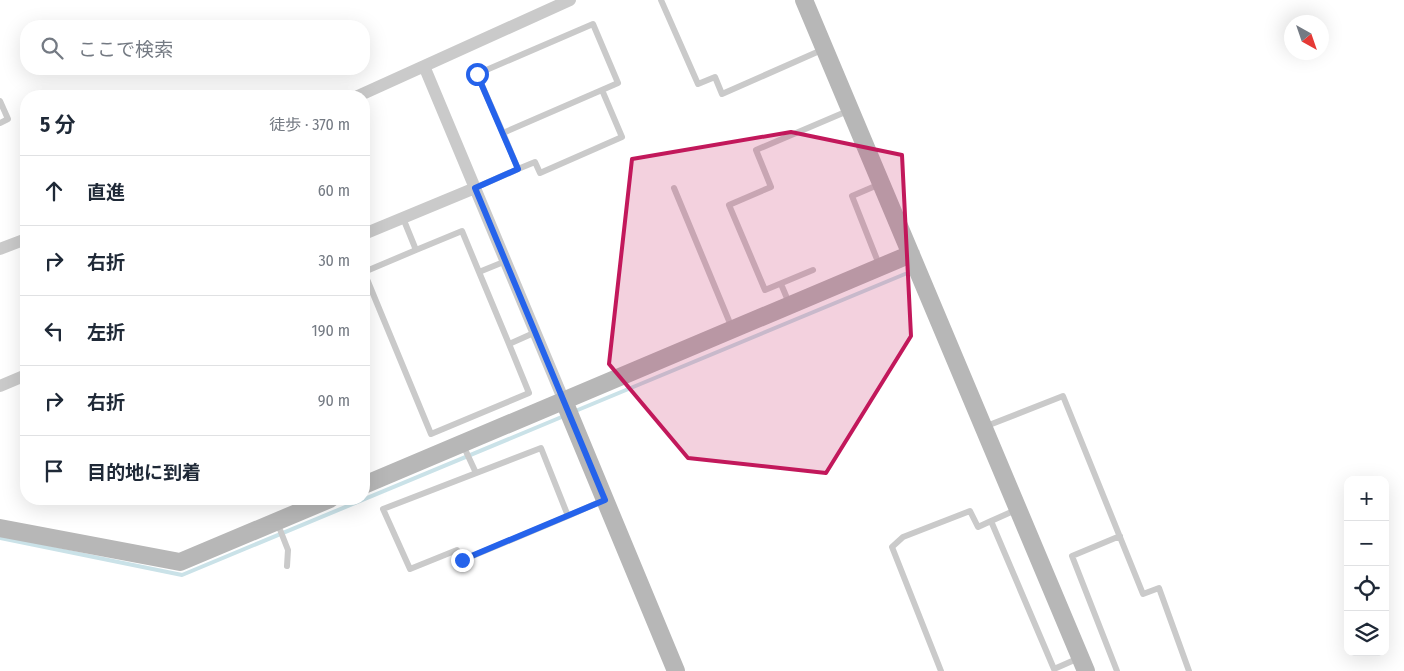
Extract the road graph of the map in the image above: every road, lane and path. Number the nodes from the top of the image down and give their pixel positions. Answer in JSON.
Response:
{"nodes":[{"id":1,"x":570,"y":0,"type":"edge"},
{"id":2,"x":661,"y":0,"type":"edge"},
{"id":3,"x":804,"y":0,"type":"edge"},
{"id":4,"x":825,"y":49,"type":"junction"},
{"id":5,"x":424,"y":66,"type":"junction"},
{"id":6,"x":602,"y":90,"type":"junction"},
{"id":7,"x":370,"y":91,"type":"edge"},
{"id":8,"x":0,"y":101,"type":"edge"},
{"id":9,"x":851,"y":110,"type":"junction"},
{"id":10,"x":0,"y":123,"type":"edge"},
{"id":11,"x":502,"y":133,"type":"junction"},
{"id":12,"x":518,"y":169,"type":"junction"},
{"id":13,"x":882,"y":184,"type":"junction"},
{"id":14,"x":475,"y":188,"type":"junction"},
{"id":15,"x":674,"y":188,"type":"dead end"},
{"id":16,"x":403,"y":218,"type":"junction"},
{"id":17,"x":370,"y":232,"type":"edge"},
{"id":18,"x":20,"y":241,"type":"edge"},
{"id":19,"x":0,"y":249,"type":"edge"},
{"id":20,"x":416,"y":250,"type":"junction"},
{"id":21,"x":910,"y":254,"type":"junction"},
{"id":22,"x":507,"y":260,"type":"junction"},
{"id":23,"x":880,"y":267,"type":"junction"},
{"id":24,"x":370,"y":269,"type":"edge"},
{"id":25,"x":813,"y":270,"type":"dead end"},
{"id":26,"x":479,"y":272,"type":"junction"},
{"id":27,"x":781,"y":284,"type":"junction"},
{"id":28,"x":370,"y":287,"type":"edge"},
{"id":29,"x":790,"y":305,"type":"junction"},
{"id":30,"x":733,"y":330,"type":"junction"},
{"id":31,"x":536,"y":332,"type":"junction"},
{"id":32,"x":509,"y":344,"type":"junction"},
{"id":33,"x":20,"y":378,"type":"edge"},
{"id":34,"x":0,"y":386,"type":"edge"},
{"id":35,"x":568,"y":409,"type":"junction"},
{"id":36,"x":984,"y":427,"type":"junction"},
{"id":37,"x":464,"y":447,"type":"junction"},
{"id":38,"x":476,"y":473,"type":"junction"},
{"id":39,"x":370,"y":483,"type":"edge"},
{"id":40,"x":605,"y":500,"type":"junction"},
{"id":41,"x":318,"y":505,"type":"edge"},
{"id":42,"x":1018,"y":510,"type":"junction"},
{"id":43,"x":568,"y":516,"type":"junction"},
{"id":44,"x":991,"y":521,"type":"junction"},
{"id":45,"x":278,"y":525,"type":"junction"},
{"id":46,"x":0,"y":528,"type":"edge"},
{"id":47,"x":1120,"y":536,"type":"junction"},
{"id":48,"x":287,"y":566,"type":"dead end"},
{"id":49,"x":1083,"y":664,"type":"edge"},
{"id":50,"x":1051,"y":670,"type":"edge"},
{"id":51,"x":676,"y":671,"type":"edge"},
{"id":52,"x":941,"y":671,"type":"edge"},
{"id":53,"x":1117,"y":671,"type":"edge"},
{"id":54,"x":1189,"y":671,"type":"edge"}],
"edges":[{"from":1,"to":5,"type":"street"},
{"from":2,"to":4,"type":"lane"},
{"from":3,"to":4,"type":"street"},
{"from":4,"to":9,"type":"street"},
{"from":5,"to":7,"type":"street"},
{"from":5,"to":14,"type":"street"},
{"from":6,"to":11,"type":"lane"},
{"from":6,"to":11,"type":"lane"},
{"from":6,"to":12,"type":"lane"},
{"from":8,"to":10,"type":"lane"},
{"from":9,"to":13,"type":"street"},
{"from":9,"to":27,"type":"lane"},
{"from":11,"to":12,"type":"lane"},
{"from":12,"to":14,"type":"lane"},
{"from":13,"to":21,"type":"street"},
{"from":13,"to":23,"type":"lane"},
{"from":14,"to":16,"type":"street"},
{"from":14,"to":22,"type":"street"},
{"from":15,"to":30,"type":"lane"},
{"from":16,"to":17,"type":"street"},
{"from":16,"to":20,"type":"lane"},
{"from":18,"to":19,"type":"street"},
{"from":20,"to":24,"type":"lane"},
{"from":20,"to":26,"type":"lane"},
{"from":21,"to":23,"type":"street"},
{"from":21,"to":36,"type":"street"},
{"from":22,"to":26,"type":"lane"},
{"from":22,"to":31,"type":"street"},
{"from":23,"to":29,"type":"street"},
{"from":25,"to":27,"type":"lane"},
{"from":26,"to":32,"type":"lane"},
{"from":27,"to":29,"type":"lane"},
{"from":28,"to":32,"type":"lane"},
{"from":29,"to":30,"type":"street"},
{"from":30,"to":35,"type":"street"},
{"from":31,"to":32,"type":"lane"},
{"from":31,"to":35,"type":"street"},
{"from":33,"to":34,"type":"street"},
{"from":35,"to":37,"type":"street"},
{"from":35,"to":40,"type":"street"},
{"from":36,"to":42,"type":"street"},
{"from":36,"to":47,"type":"lane"},
{"from":37,"to":38,"type":"lane"},
{"from":37,"to":39,"type":"street"},
{"from":38,"to":43,"type":"lane"},
{"from":38,"to":43,"type":"lane"},
{"from":40,"to":43,"type":"lane"},
{"from":40,"to":51,"type":"street"},
{"from":41,"to":45,"type":"street"},
{"from":42,"to":44,"type":"lane"},
{"from":42,"to":49,"type":"street"},
{"from":44,"to":50,"type":"lane"},
{"from":44,"to":52,"type":"lane"},
{"from":45,"to":46,"type":"street"},
{"from":45,"to":48,"type":"lane"},
{"from":47,"to":53,"type":"lane"},
{"from":47,"to":54,"type":"lane"},
{"from":49,"to":50,"type":"lane"}]}
